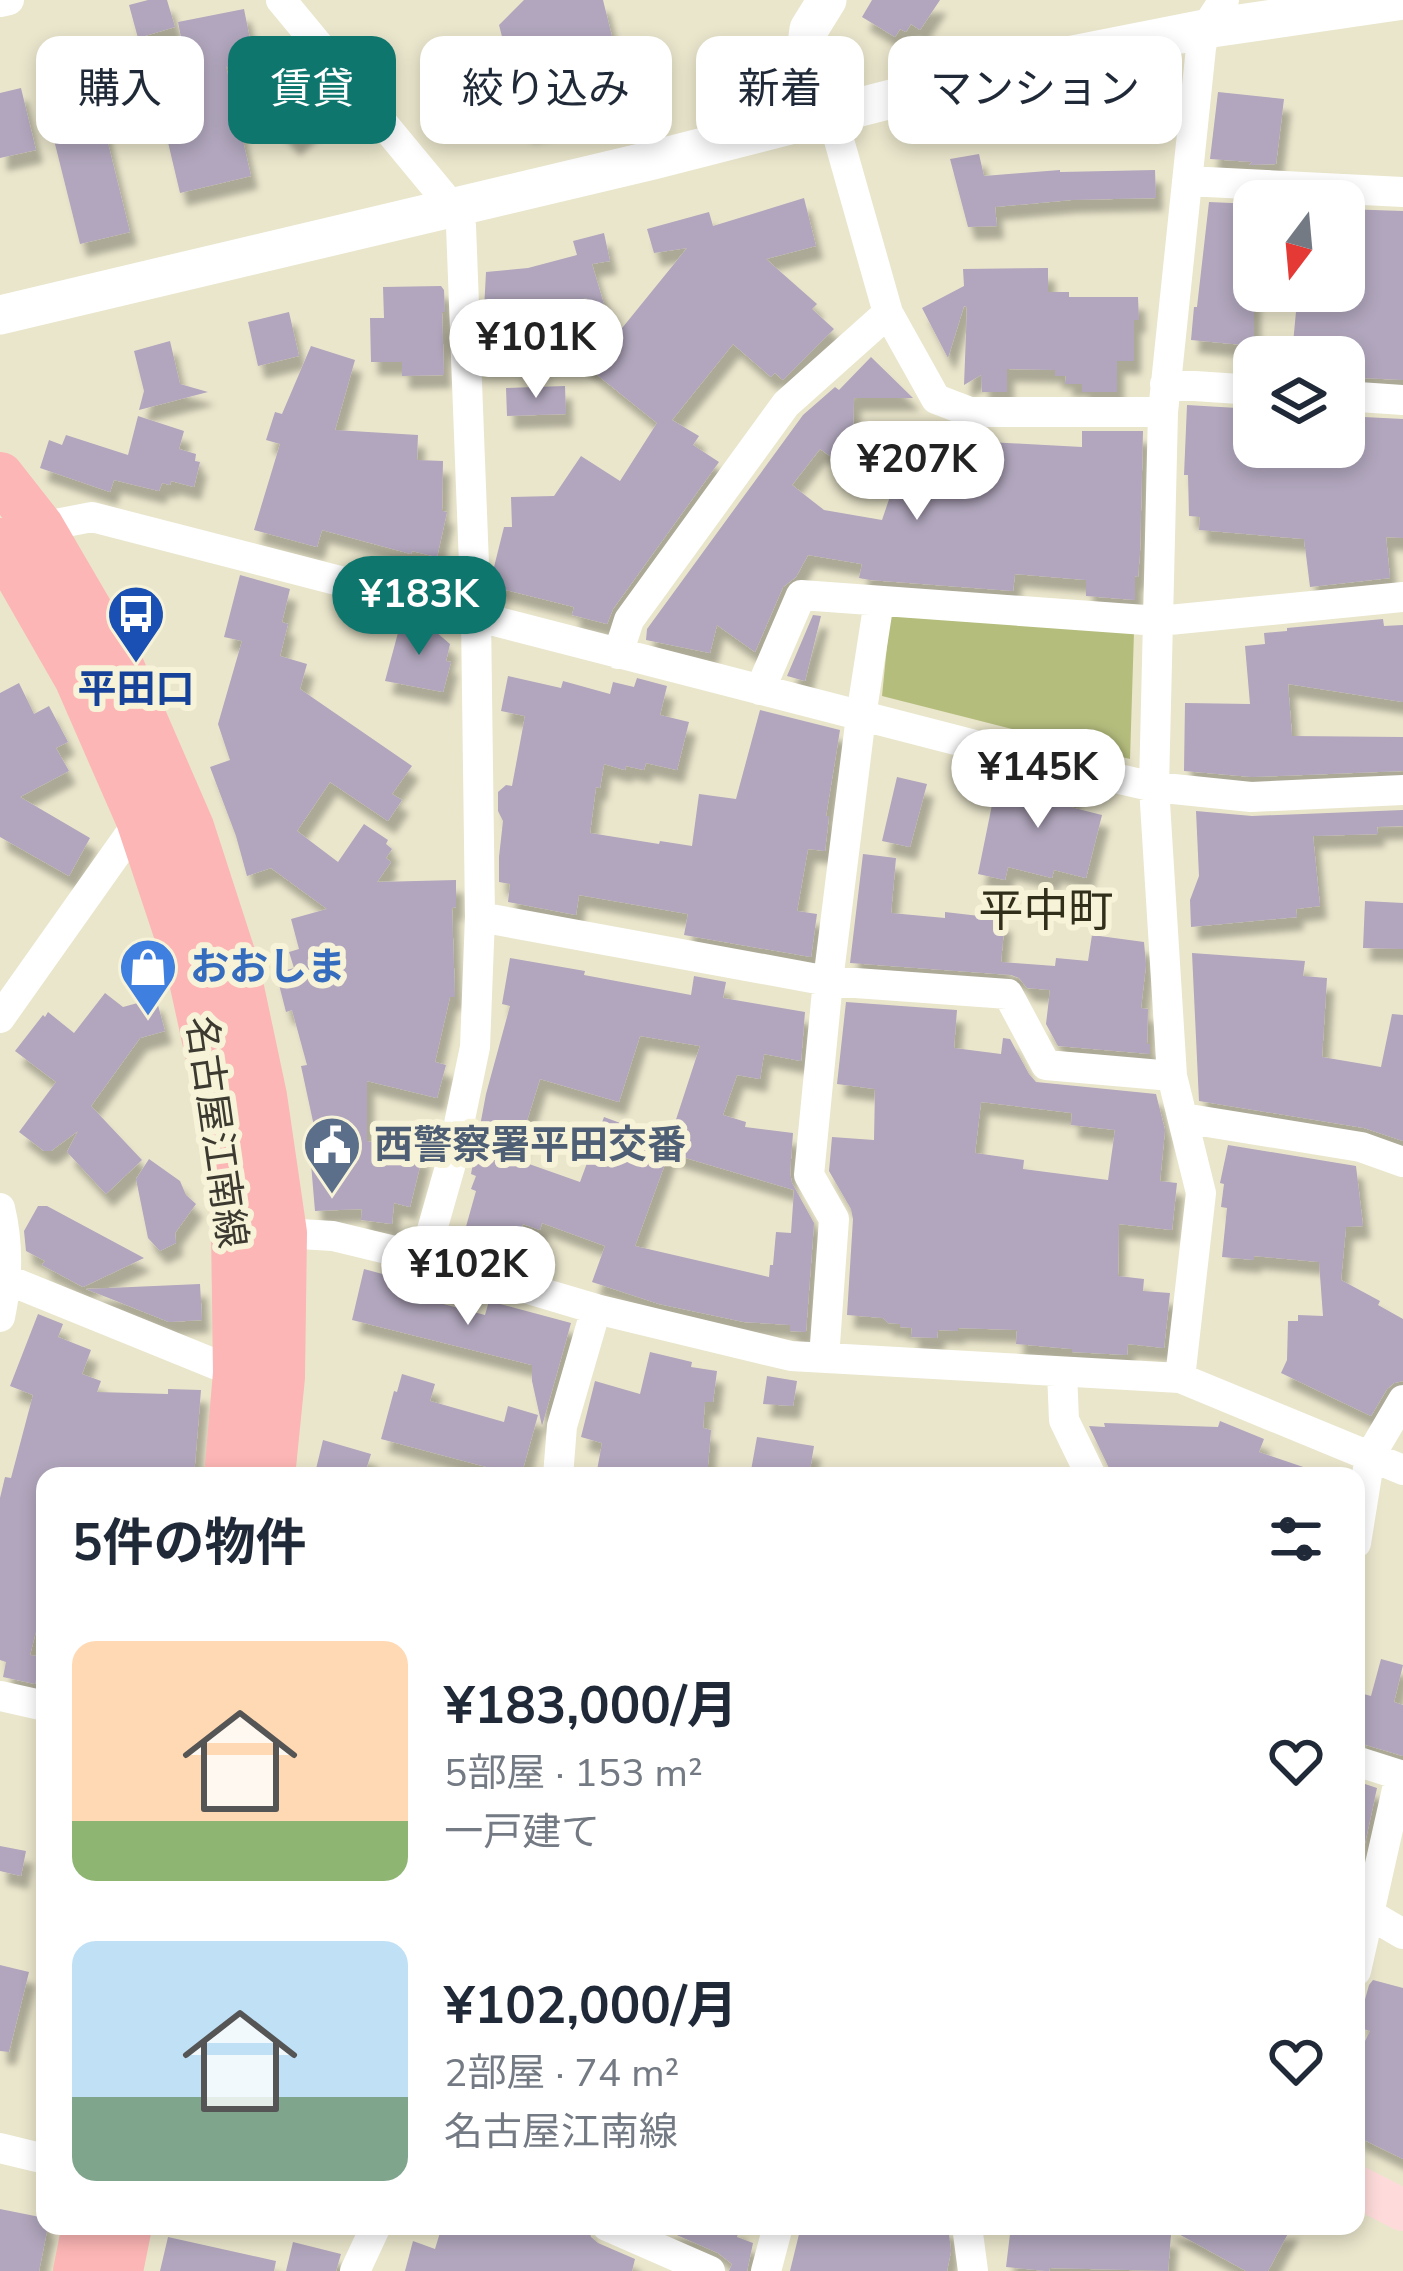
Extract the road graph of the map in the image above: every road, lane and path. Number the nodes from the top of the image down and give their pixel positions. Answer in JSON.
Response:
{"nodes":[{"id":1,"x":9,"y":0,"type":"edge"},
{"id":2,"x":281,"y":0,"type":"edge"},
{"id":3,"x":826,"y":0,"type":"edge"},
{"id":4,"x":1403,"y":0,"type":"edge"},
{"id":5,"x":0,"y":2,"type":"edge"},
{"id":6,"x":1215,"y":15,"type":"edge"},
{"id":7,"x":809,"y":36,"type":"edge"},
{"id":8,"x":864,"y":105,"type":"edge"},
{"id":9,"x":713,"y":144,"type":"edge"},
{"id":10,"x":824,"y":144,"type":"edge"},
{"id":11,"x":1187,"y":181,"type":"junction"},
{"id":12,"x":1403,"y":192,"type":"edge"},
{"id":13,"x":453,"y":208,"type":"junction"},
{"id":14,"x":888,"y":313,"type":"junction"},
{"id":15,"x":0,"y":316,"type":"edge"},
{"id":16,"x":1233,"y":392,"type":"edge"},
{"id":17,"x":1365,"y":397,"type":"edge"},
{"id":18,"x":1164,"y":398,"type":"junction"},
{"id":19,"x":1403,"y":400,"type":"edge"},
{"id":20,"x":0,"y":476,"type":"edge"},
{"id":21,"x":20,"y":534,"type":"edge"},
{"id":22,"x":1403,"y":597,"type":"edge"},
{"id":23,"x":879,"y":601,"type":"junction"},
{"id":24,"x":476,"y":617,"type":"junction"},
{"id":25,"x":1159,"y":621,"type":"junction"},
{"id":26,"x":618,"y":654,"type":"junction"},
{"id":27,"x":760,"y":690,"type":"junction"},
{"id":28,"x":861,"y":716,"type":"junction"},
{"id":29,"x":1154,"y":787,"type":"junction"},
{"id":30,"x":1403,"y":790,"type":"edge"},
{"id":31,"x":140,"y":820,"type":"junction"},
{"id":32,"x":480,"y":917,"type":"junction"},
{"id":33,"x":828,"y":981,"type":"junction"},
{"id":34,"x":0,"y":1018,"type":"edge"},
{"id":35,"x":1172,"y":1076,"type":"junction"},
{"id":36,"x":1183,"y":1118,"type":"junction"},
{"id":37,"x":1403,"y":1162,"type":"edge"},
{"id":38,"x":0,"y":1208,"type":"edge"},
{"id":39,"x":283,"y":1232,"type":"junction"},
{"id":40,"x":424,"y":1258,"type":"junction"},
{"id":41,"x":8,"y":1280,"type":"junction"},
{"id":42,"x":596,"y":1309,"type":"junction"},
{"id":43,"x":0,"y":1317,"type":"edge"},
{"id":44,"x":824,"y":1358,"type":"junction"},
{"id":45,"x":1063,"y":1372,"type":"junction"},
{"id":46,"x":237,"y":1373,"type":"junction"},
{"id":47,"x":1180,"y":1378,"type":"junction"},
{"id":48,"x":1403,"y":1400,"type":"edge"},
{"id":49,"x":1370,"y":1456,"type":"junction"},
{"id":50,"x":229,"y":1467,"type":"edge"},
{"id":51,"x":272,"y":1467,"type":"edge"},
{"id":52,"x":559,"y":1467,"type":"edge"},
{"id":53,"x":1086,"y":1467,"type":"edge"},
{"id":54,"x":1403,"y":1470,"type":"edge"},
{"id":55,"x":1365,"y":1487,"type":"edge"},
{"id":56,"x":0,"y":1696,"type":"edge"},
{"id":57,"x":36,"y":1704,"type":"edge"},
{"id":58,"x":1365,"y":1764,"type":"edge"},
{"id":59,"x":1402,"y":1776,"type":"edge"},
{"id":60,"x":1369,"y":1914,"type":"junction"},
{"id":61,"x":1365,"y":1932,"type":"edge"},
{"id":62,"x":1403,"y":1934,"type":"edge"},
{"id":63,"x":0,"y":2148,"type":"edge"},
{"id":64,"x":36,"y":2156,"type":"edge"},
{"id":65,"x":1365,"y":2191,"type":"edge"},
{"id":66,"x":1403,"y":2210,"type":"edge"},
{"id":67,"x":84,"y":2235,"type":"edge"},
{"id":68,"x":126,"y":2235,"type":"edge"},
{"id":69,"x":372,"y":2235,"type":"edge"},
{"id":70,"x":628,"y":2235,"type":"edge"},
{"id":71,"x":776,"y":2235,"type":"edge"},
{"id":72,"x":968,"y":2235,"type":"edge"},
{"id":73,"x":76,"y":2271,"type":"edge"},
{"id":74,"x":119,"y":2271,"type":"edge"},
{"id":75,"x":355,"y":2271,"type":"edge"},
{"id":76,"x":710,"y":2271,"type":"edge"},
{"id":77,"x":766,"y":2271,"type":"edge"},
{"id":78,"x":973,"y":2271,"type":"edge"}],
"edges":[{"from":1,"to":5,"type":"street"},
{"from":2,"to":13,"type":"street"},
{"from":3,"to":7,"type":"street"},
{"from":4,"to":6,"type":"street"},
{"from":6,"to":8,"type":"street"},
{"from":6,"to":11,"type":"street"},
{"from":9,"to":13,"type":"street"},
{"from":10,"to":14,"type":"street"},
{"from":11,"to":12,"type":"street"},
{"from":11,"to":18,"type":"street"},
{"from":13,"to":15,"type":"street"},
{"from":13,"to":24,"type":"street"},
{"from":14,"to":18,"type":"street"},
{"from":14,"to":26,"type":"street"},
{"from":16,"to":18,"type":"street"},
{"from":17,"to":19,"type":"street"},
{"from":18,"to":25,"type":"street"},
{"from":20,"to":21,"type":"main road","name":"名古屋江南線"},
{"from":21,"to":24,"type":"street"},
{"from":21,"to":31,"type":"main road","name":"名古屋江南線"},
{"from":21,"to":39,"type":"main road","name":"名古屋江南線"},
{"from":22,"to":25,"type":"street"},
{"from":23,"to":25,"type":"street"},
{"from":23,"to":27,"type":"street"},
{"from":23,"to":28,"type":"street"},
{"from":24,"to":26,"type":"street"},
{"from":24,"to":32,"type":"street"},
{"from":25,"to":29,"type":"street"},
{"from":26,"to":27,"type":"street"},
{"from":27,"to":28,"type":"street"},
{"from":28,"to":29,"type":"street"},
{"from":28,"to":33,"type":"street"},
{"from":29,"to":30,"type":"street"},
{"from":29,"to":35,"type":"street"},
{"from":31,"to":34,"type":"street"},
{"from":31,"to":46,"type":"main road","name":"名古屋江南線"},
{"from":32,"to":33,"type":"street"},
{"from":32,"to":40,"type":"street"},
{"from":33,"to":35,"type":"street"},
{"from":33,"to":44,"type":"street"},
{"from":35,"to":36,"type":"street"},
{"from":36,"to":37,"type":"street"},
{"from":36,"to":47,"type":"street"},
{"from":38,"to":41,"type":"street"},
{"from":39,"to":40,"type":"street"},
{"from":39,"to":51,"type":"main road","name":"名古屋江南線"},
{"from":40,"to":42,"type":"street"},
{"from":41,"to":43,"type":"street"},
{"from":41,"to":46,"type":"street"},
{"from":42,"to":44,"type":"street"},
{"from":42,"to":52,"type":"street"},
{"from":44,"to":45,"type":"street"},
{"from":45,"to":47,"type":"street"},
{"from":45,"to":53,"type":"street"},
{"from":46,"to":50,"type":"main road","name":"名古屋江南線"},
{"from":47,"to":49,"type":"street"},
{"from":48,"to":49,"type":"street"},
{"from":49,"to":54,"type":"street"},
{"from":49,"to":55,"type":"street"},
{"from":56,"to":57,"type":"street"},
{"from":58,"to":59,"type":"street"},
{"from":59,"to":60,"type":"street"},
{"from":60,"to":61,"type":"street"},
{"from":60,"to":62,"type":"street"},
{"from":63,"to":64,"type":"street"},
{"from":65,"to":66,"type":"main road"},
{"from":67,"to":73,"type":"main road"},
{"from":68,"to":74,"type":"main road"},
{"from":69,"to":75,"type":"street"},
{"from":70,"to":76,"type":"street"},
{"from":71,"to":77,"type":"street"},
{"from":72,"to":78,"type":"street"}]}
